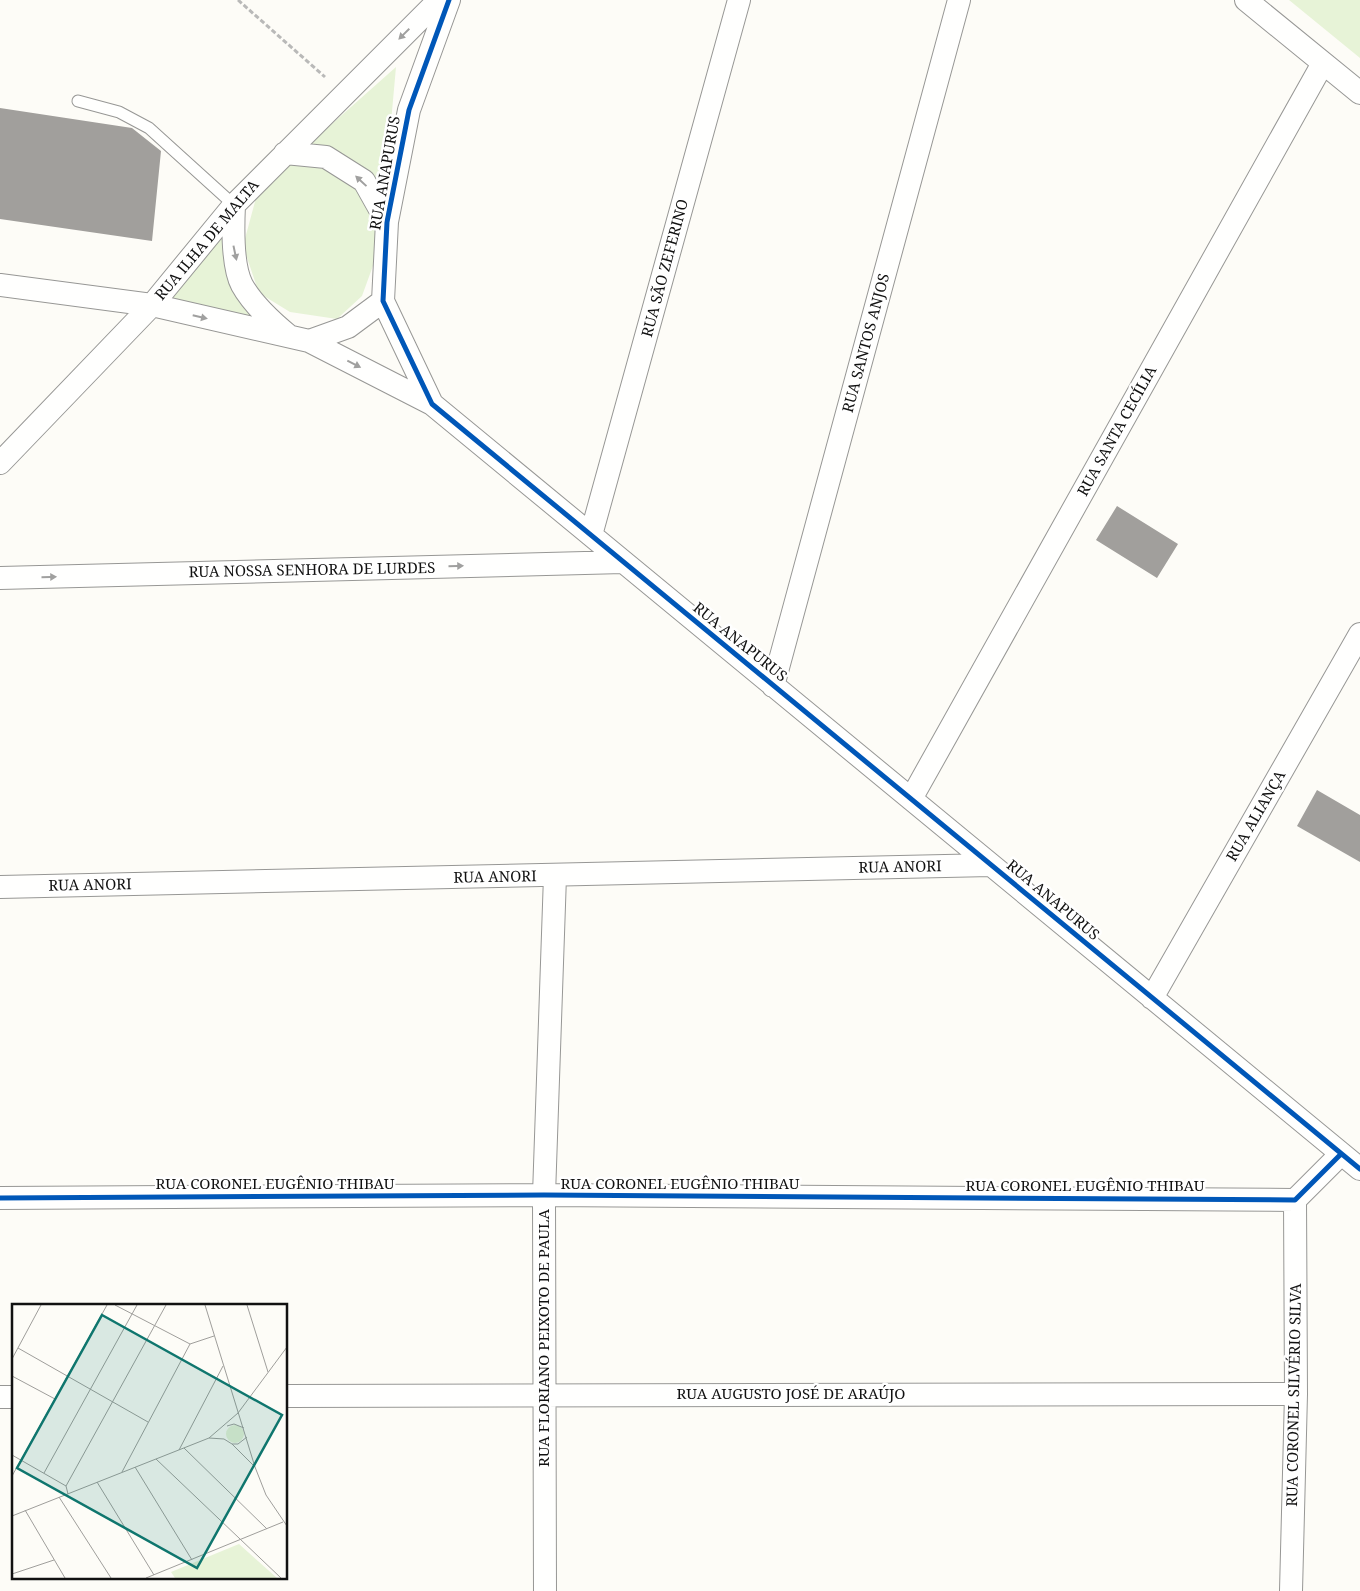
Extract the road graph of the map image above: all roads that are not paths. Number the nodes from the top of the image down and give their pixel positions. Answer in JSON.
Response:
{"nodes":[{"id":1,"x":439,"y":0,"type":"edge"},
{"id":2,"x":449,"y":0,"type":"edge"},
{"id":3,"x":739,"y":0,"type":"edge"},
{"id":4,"x":959,"y":0,"type":"edge"},
{"id":5,"x":1246,"y":0,"type":"edge"},
{"id":6,"x":1323,"y":63,"type":"junction"},
{"id":7,"x":1360,"y":93,"type":"edge"},
{"id":8,"x":78,"y":101,"type":"dead end"},
{"id":9,"x":285,"y":153,"type":"junction"},
{"id":10,"x":234,"y":204,"type":"junction"},
{"id":11,"x":387,"y":222,"type":"junction"},
{"id":12,"x":0,"y":284,"type":"edge"},
{"id":13,"x":383,"y":301,"type":"junction"},
{"id":14,"x":152,"y":306,"type":"junction"},
{"id":15,"x":300,"y":340,"type":"junction"},
{"id":16,"x":432,"y":404,"type":"junction"},
{"id":17,"x":0,"y":463,"type":"edge"},
{"id":18,"x":591,"y":535,"type":"junction"},
{"id":19,"x":623,"y":562,"type":"junction"},
{"id":20,"x":0,"y":578,"type":"edge"},
{"id":21,"x":1360,"y":634,"type":"edge"},
{"id":22,"x":773,"y":686,"type":"junction"},
{"id":23,"x":911,"y":799,"type":"junction"},
{"id":24,"x":990,"y":865,"type":"junction"},
{"id":25,"x":555,"y":876,"type":"junction"},
{"id":26,"x":0,"y":887,"type":"edge"},
{"id":27,"x":1152,"y":998,"type":"junction"},
{"id":28,"x":1341,"y":1154,"type":"junction"},
{"id":29,"x":1360,"y":1169,"type":"edge"},
{"id":30,"x":544,"y":1195,"type":"junction"},
{"id":31,"x":0,"y":1198,"type":"edge"},
{"id":32,"x":1295,"y":1200,"type":"junction"},
{"id":33,"x":544,"y":1394,"type":"junction"},
{"id":34,"x":1296,"y":1394,"type":"junction"},
{"id":35,"x":288,"y":1396,"type":"edge"},
{"id":36,"x":545,"y":1591,"type":"edge"},
{"id":37,"x":1291,"y":1591,"type":"edge"}],
"edges":[{"from":1,"to":9,"type":"street","name":"RUA ILHA DE MALTA","one_way":true},
{"from":2,"to":11,"type":"street","name":"RUA ANAPURUS"},
{"from":3,"to":18,"type":"street","name":"RUA SÃO ZEFERINO"},
{"from":4,"to":22,"type":"street","name":"RUA SANTOS ANJOS"},
{"from":5,"to":6,"type":"street"},
{"from":6,"to":7,"type":"street"},
{"from":6,"to":23,"type":"street","name":"RUA SANTA CECÍLIA"},
{"from":8,"to":10,"type":"lane"},
{"from":9,"to":10,"type":"street","name":"RUA ILHA DE MALTA"},
{"from":11,"to":9,"type":"street","one_way":true},
{"from":10,"to":14,"type":"street","name":"RUA ILHA DE MALTA"},
{"from":10,"to":15,"type":"street","one_way":true},
{"from":11,"to":13,"type":"street","name":"RUA ANAPURUS"},
{"from":12,"to":14,"type":"street"},
{"from":13,"to":15,"type":"street"},
{"from":13,"to":16,"type":"street","name":"RUA ANAPURUS"},
{"from":14,"to":15,"type":"street","one_way":true},
{"from":14,"to":17,"type":"street","name":"RUA ILHA DE MALTA"},
{"from":15,"to":16,"type":"street","one_way":true},
{"from":16,"to":18,"type":"street","name":"RUA ANAPURUS"},
{"from":18,"to":19,"type":"street","name":"RUA ANAPURUS"},
{"from":20,"to":19,"type":"street","name":"RUA NOSSA SENHORA DE LURDES","one_way":true},
{"from":19,"to":22,"type":"street","name":"RUA ANAPURUS"},
{"from":21,"to":27,"type":"street","name":"RUA ALIANÇA"},
{"from":22,"to":23,"type":"street","name":"RUA ANAPURUS"},
{"from":23,"to":24,"type":"street","name":"RUA ANAPURUS"},
{"from":24,"to":25,"type":"street","name":"RUA ANORI"},
{"from":24,"to":27,"type":"street","name":"RUA ANAPURUS"},
{"from":25,"to":26,"type":"street","name":"RUA ANORI"},
{"from":25,"to":30,"type":"street","name":"RUA FLORIANO PEIXOTO DE PAULA"},
{"from":27,"to":28,"type":"street","name":"RUA ANAPURUS"},
{"from":28,"to":29,"type":"street","name":"RUA ANAPURUS"},
{"from":28,"to":32,"type":"street"},
{"from":30,"to":31,"type":"street","name":"RUA CORONEL EUGÊNIO THIBAU"},
{"from":30,"to":32,"type":"street","name":"RUA CORONEL EUGÊNIO THIBAU"},
{"from":30,"to":33,"type":"street","name":"RUA FLORIANO PEIXOTO DE PAULA"},
{"from":32,"to":34,"type":"street","name":"RUA CORONEL SILVÉRIO SILVA"},
{"from":33,"to":34,"type":"street","name":"RUA AUGUSTO JOSÉ DE ARAÚJO"},
{"from":33,"to":35,"type":"street","name":"RUA AUGUSTO JOSÉ DE ARAÚJO"},
{"from":33,"to":36,"type":"street","name":"RUA FLORIANO PEIXOTO DE PAULA"},
{"from":34,"to":37,"type":"street","name":"RUA CORONEL SILVÉRIO SILVA"}]}
